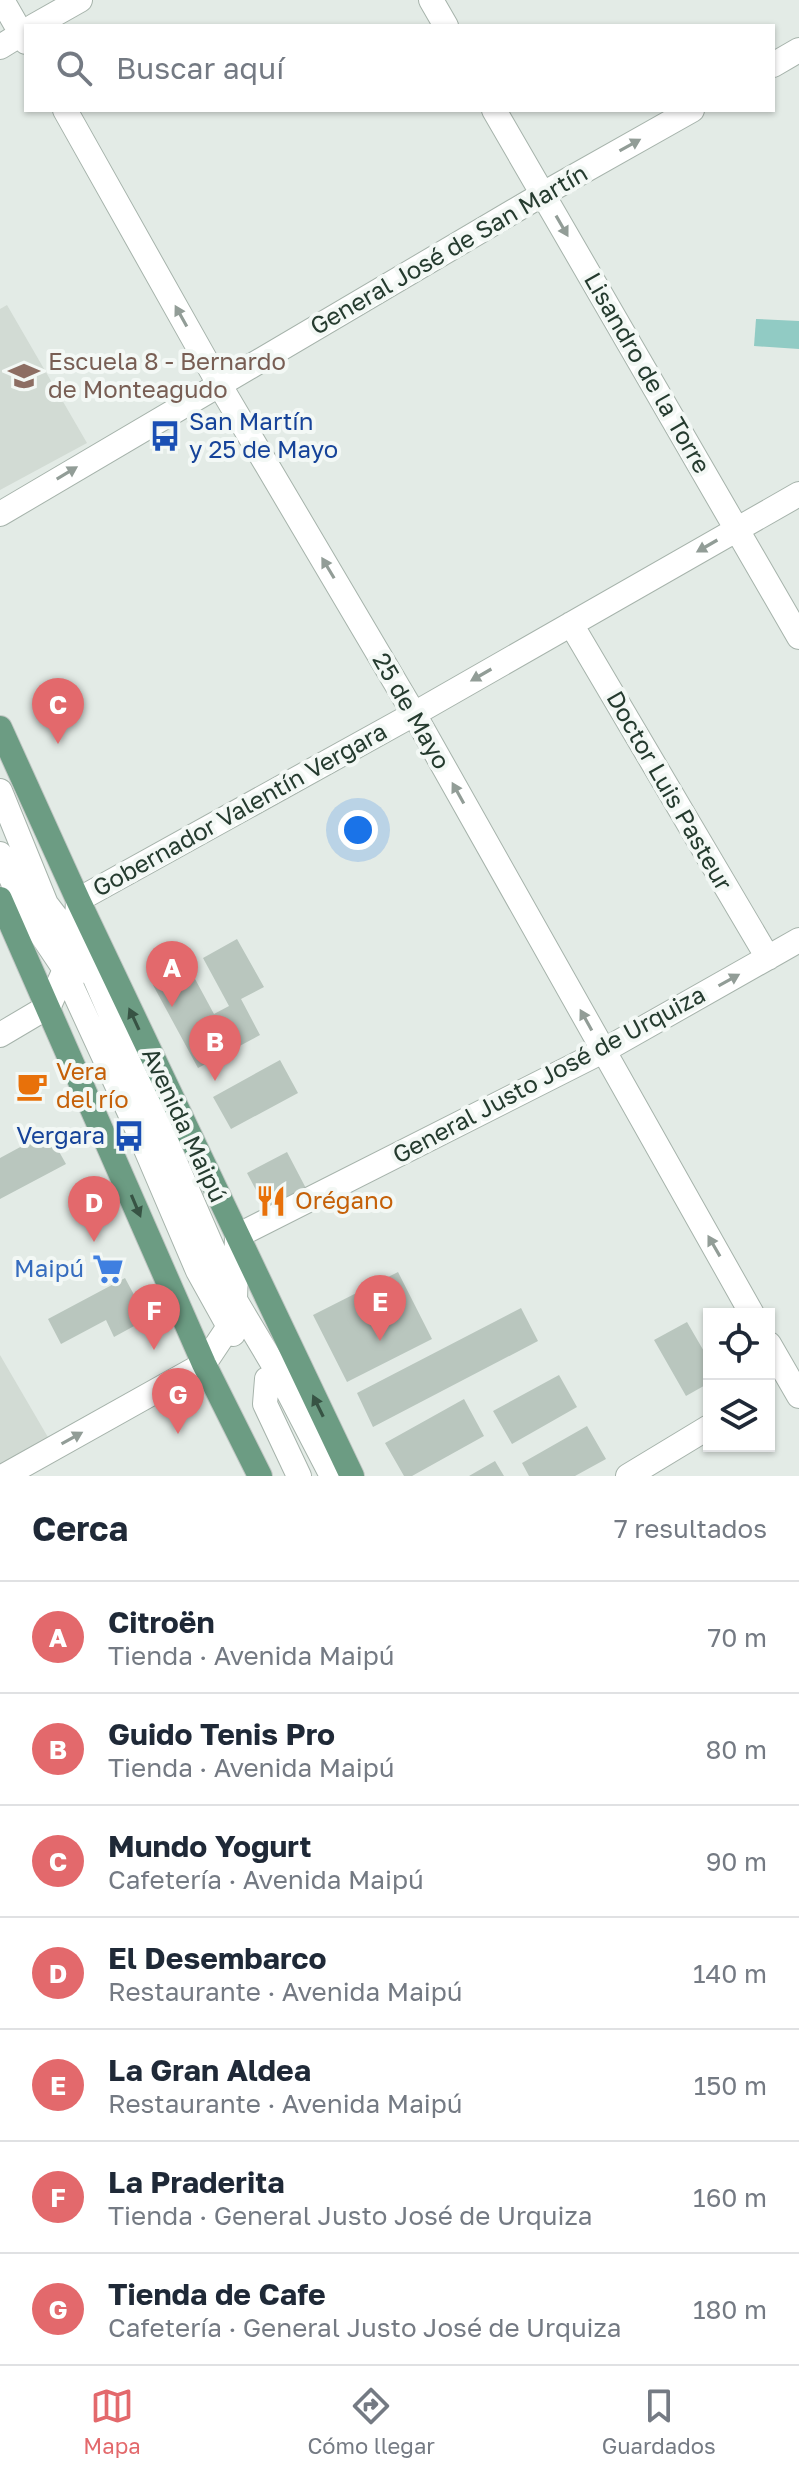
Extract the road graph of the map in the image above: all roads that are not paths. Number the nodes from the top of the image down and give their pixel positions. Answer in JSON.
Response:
{"nodes":[{"id":1,"x":2,"y":0,"type":"edge"},
{"id":2,"x":80,"y":0,"type":"edge"},
{"id":3,"x":431,"y":0,"type":"edge"},
{"id":4,"x":41,"y":24,"type":"edge"},
{"id":5,"x":445,"y":24,"type":"edge"},
{"id":6,"x":24,"y":29,"type":"edge"},
{"id":7,"x":24,"y":35,"type":"edge"},
{"id":8,"x":0,"y":47,"type":"edge"},
{"id":9,"x":799,"y":50,"type":"edge"},
{"id":10,"x":775,"y":64,"type":"edge"},
{"id":11,"x":66,"y":112,"type":"edge"},
{"id":12,"x":495,"y":112,"type":"edge"},
{"id":13,"x":688,"y":112,"type":"edge"},
{"id":14,"x":543,"y":194,"type":"junction"},
{"id":15,"x":219,"y":384,"type":"junction"},
{"id":16,"x":799,"y":494,"type":"edge"},
{"id":17,"x":0,"y":514,"type":"edge"},
{"id":18,"x":737,"y":529,"type":"junction"},
{"id":19,"x":571,"y":624,"type":"junction"},
{"id":20,"x":799,"y":637,"type":"edge"},
{"id":21,"x":414,"y":714,"type":"junction"},
{"id":22,"x":0,"y":728,"type":"edge"},
{"id":23,"x":0,"y":791,"type":"edge"},
{"id":24,"x":0,"y":827,"type":"edge"},
{"id":25,"x":0,"y":854,"type":"edge"},
{"id":26,"x":0,"y":899,"type":"edge"},
{"id":27,"x":78,"y":900,"type":"junction"},
{"id":28,"x":46,"y":904,"type":"junction"},
{"id":29,"x":799,"y":940,"type":"edge"},
{"id":30,"x":76,"y":944,"type":"junction"},
{"id":31,"x":768,"y":958,"type":"junction"},
{"id":32,"x":64,"y":970,"type":"junction"},
{"id":33,"x":49,"y":1006,"type":"junction"},
{"id":34,"x":0,"y":1035,"type":"edge"},
{"id":35,"x":603,"y":1051,"type":"junction"},
{"id":36,"x":237,"y":1236,"type":"junction"},
{"id":37,"x":235,"y":1300,"type":"junction"},
{"id":38,"x":749,"y":1308,"type":"edge"},
{"id":39,"x":228,"y":1328,"type":"junction"},
{"id":40,"x":775,"y":1356,"type":"edge"},
{"id":41,"x":204,"y":1364,"type":"junction"},
{"id":42,"x":267,"y":1379,"type":"junction"},
{"id":43,"x":789,"y":1385,"type":"edge"},
{"id":44,"x":703,"y":1431,"type":"edge"},
{"id":45,"x":4,"y":1476,"type":"edge"},
{"id":46,"x":260,"y":1476,"type":"edge"},
{"id":47,"x":299,"y":1476,"type":"edge"},
{"id":48,"x":314,"y":1476,"type":"edge"},
{"id":49,"x":332,"y":1476,"type":"edge"},
{"id":50,"x":352,"y":1476,"type":"edge"},
{"id":51,"x":628,"y":1476,"type":"edge"}],
"edges":[{"from":1,"to":6,"type":"street"},
{"from":2,"to":4,"type":"street"},
{"from":3,"to":5,"type":"street"},
{"from":7,"to":8,"type":"street"},
{"from":9,"to":10,"type":"street"},
{"from":15,"to":11,"type":"street","name":"25 de Mayo","one_way":true},
{"from":12,"to":14,"type":"street","name":"Lisandro de la Torre"},
{"from":14,"to":13,"type":"street","name":"General José de San Martín","one_way":true},
{"from":14,"to":15,"type":"street","name":"General José de San Martín"},
{"from":14,"to":18,"type":"street","name":"Lisandro de la Torre","one_way":true},
{"from":17,"to":15,"type":"street","name":"General José de San Martín","one_way":true},
{"from":21,"to":15,"type":"street","name":"25 de Mayo","one_way":true},
{"from":16,"to":18,"type":"street","name":"Gobernador Valentín Vergara"},
{"from":18,"to":19,"type":"street","name":"Gobernador Valentín Vergara","one_way":true},
{"from":18,"to":20,"type":"street","name":"Lisandro de la Torre"},
{"from":19,"to":21,"type":"street","name":"Gobernador Valentín Vergara","one_way":true},
{"from":19,"to":31,"type":"street","name":"Doctor Luis Pasteur"},
{"from":21,"to":27,"type":"street","name":"Gobernador Valentín Vergara"},
{"from":35,"to":21,"type":"street","name":"25 de Mayo","one_way":true},
{"from":22,"to":27,"type":"main road","name":"Avenida Maipú"},
{"from":23,"to":28,"type":"street"},
{"from":24,"to":28,"type":"street"},
{"from":25,"to":32,"type":"street"},
{"from":26,"to":33,"type":"main road"},
{"from":27,"to":30,"type":"street","name":"Gobernador Valentín Vergara"},
{"from":36,"to":27,"type":"main road","name":"Avenida Maipú","one_way":true},
{"from":28,"to":30,"type":"street"},
{"from":29,"to":31,"type":"street","name":"General Justo José de Urquiza"},
{"from":30,"to":32,"type":"street","name":"Gobernador Valentín Vergara"},
{"from":30,"to":37,"type":"street"},
{"from":35,"to":31,"type":"street","name":"General Justo José de Urquiza","one_way":true},
{"from":32,"to":33,"type":"street","name":"Gobernador Valentín Vergara"},
{"from":32,"to":39,"type":"street"},
{"from":33,"to":34,"type":"street"},
{"from":33,"to":41,"type":"main road","one_way":true},
{"from":35,"to":36,"type":"street","name":"General Justo José de Urquiza"},
{"from":38,"to":35,"type":"street","name":"25 de Mayo","one_way":true},
{"from":36,"to":37,"type":"street"},
{"from":50,"to":36,"type":"main road","name":"Avenida Maipú","one_way":true},
{"from":37,"to":39,"type":"street"},
{"from":37,"to":49,"type":"street"},
{"from":39,"to":41,"type":"street"},
{"from":39,"to":42,"type":"street"},
{"from":40,"to":43,"type":"street"},
{"from":45,"to":41,"type":"street","one_way":true},
{"from":41,"to":46,"type":"main road"},
{"from":42,"to":47,"type":"street"},
{"from":42,"to":48,"type":"street"},
{"from":44,"to":51,"type":"street"}]}
